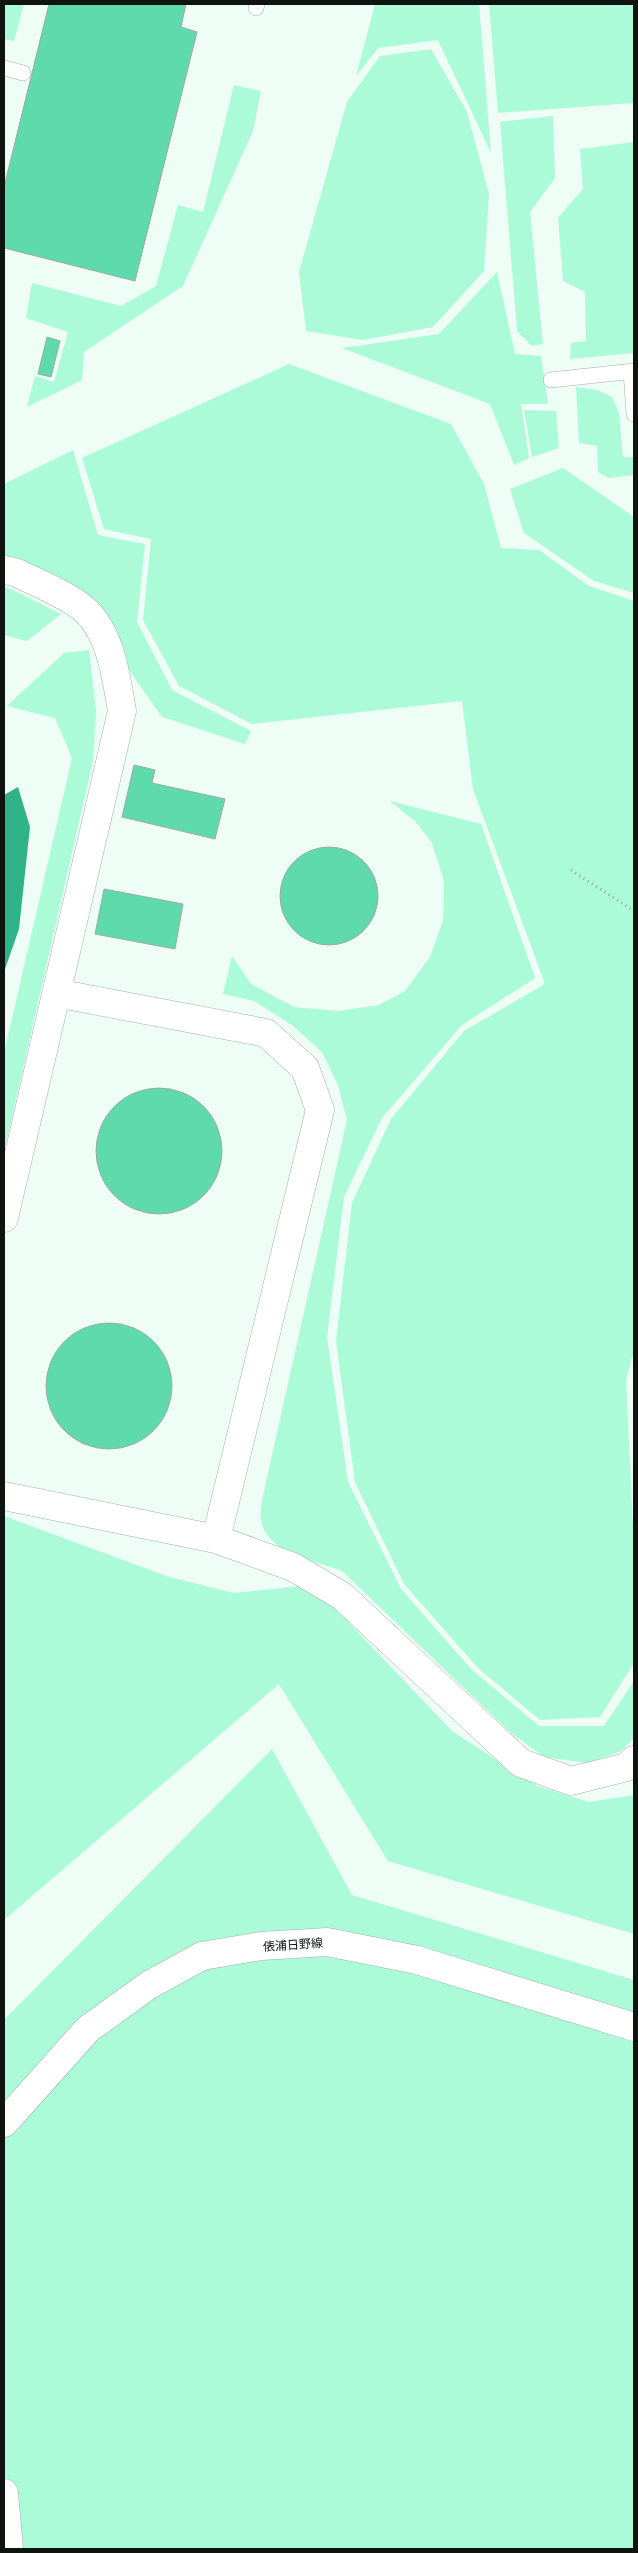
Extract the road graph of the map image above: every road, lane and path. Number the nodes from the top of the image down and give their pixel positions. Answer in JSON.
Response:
{"nodes":[{"id":1,"x":4,"y":68,"type":"edge"},
{"id":2,"x":23,"y":73,"type":"dead end"},
{"id":3,"x":633,"y":371,"type":"edge"},
{"id":4,"x":551,"y":380,"type":"dead end"},
{"id":5,"x":634,"y":414,"type":"edge"},
{"id":6,"x":4,"y":570,"type":"edge"},
{"id":7,"x":571,"y":870,"type":"dead end"},
{"id":8,"x":634,"y":910,"type":"edge"},
{"id":9,"x":56,"y":993,"type":"junction"},
{"id":10,"x":4,"y":1218,"type":"edge"},
{"id":11,"x":4,"y":1496,"type":"edge"},
{"id":12,"x":216,"y":1539,"type":"junction"},
{"id":13,"x":634,"y":1760,"type":"edge"},
{"id":14,"x":634,"y":2027,"type":"edge"},
{"id":15,"x":4,"y":2123,"type":"edge"},
{"id":16,"x":4,"y":2493,"type":"edge"},
{"id":17,"x":9,"y":2549,"type":"edge"}],
"edges":[{"from":1,"to":2,"type":"lane"},
{"from":3,"to":4,"type":"lane"},
{"from":3,"to":5,"type":"lane"},
{"from":6,"to":9,"type":"street"},
{"from":7,"to":8,"type":"path"},
{"from":9,"to":10,"type":"street"},
{"from":9,"to":12,"type":"street"},
{"from":11,"to":12,"type":"street"},
{"from":12,"to":13,"type":"street"},
{"from":14,"to":15,"type":"street","name":"俵浦日野線"},
{"from":16,"to":17,"type":"street"}]}
